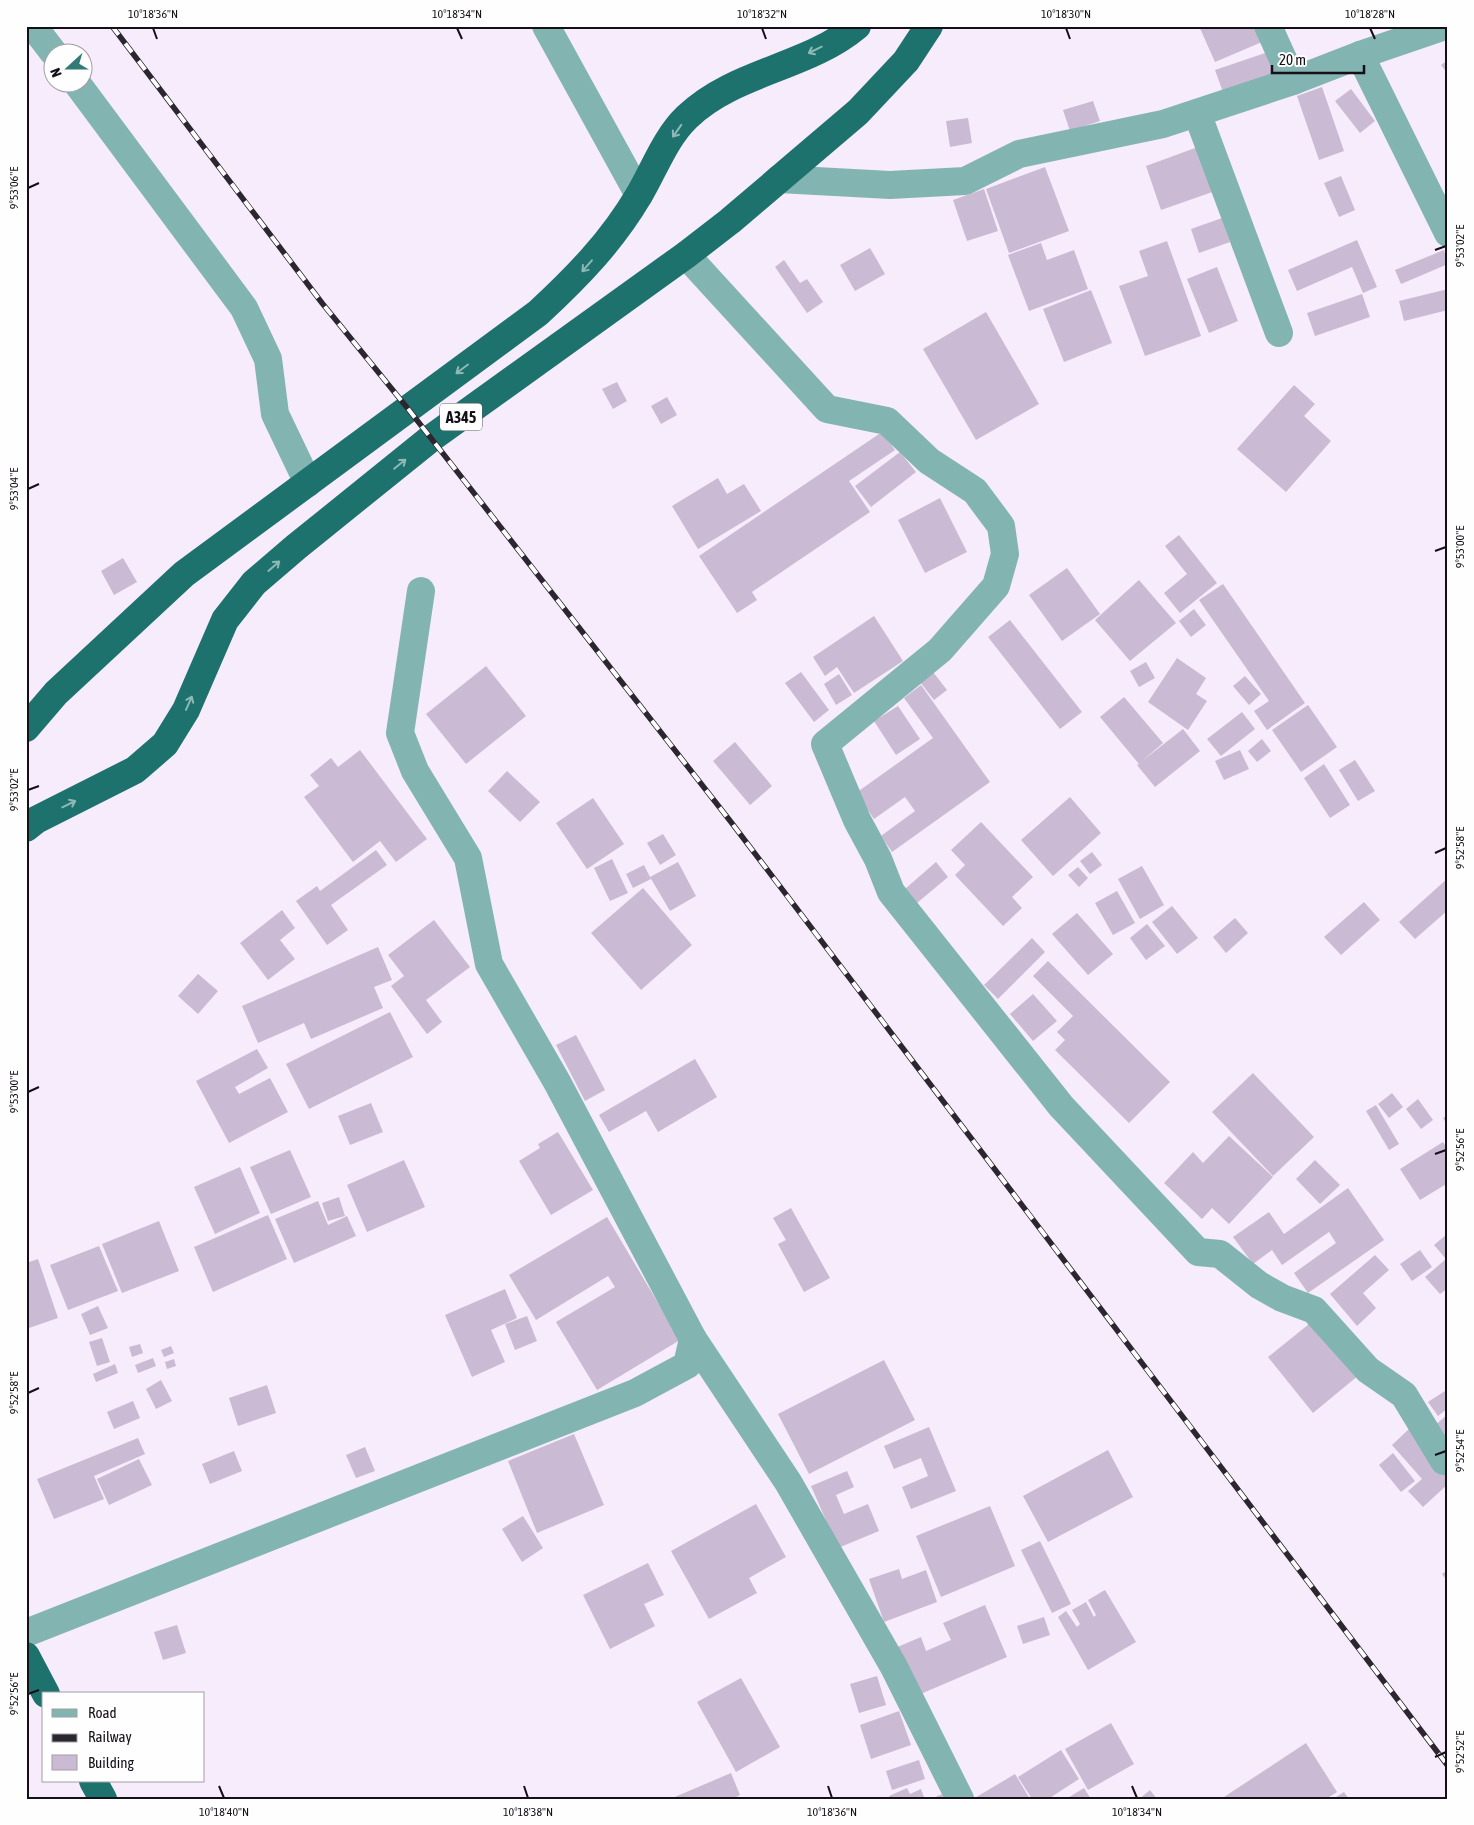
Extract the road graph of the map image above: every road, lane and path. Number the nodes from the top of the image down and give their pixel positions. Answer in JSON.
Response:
{"nodes":[{"id":1,"x":34,"y":26,"type":"edge"},
{"id":2,"x":546,"y":26,"type":"edge"},
{"id":3,"x":857,"y":26,"type":"edge"},
{"id":4,"x":930,"y":26,"type":"edge"},
{"id":5,"x":1268,"y":26,"type":"edge"},
{"id":6,"x":1445,"y":26,"type":"edge"},
{"id":7,"x":46,"y":42,"type":"edge"},
{"id":8,"x":1360,"y":55,"type":"junction"},
{"id":9,"x":1293,"y":81,"type":"junction"},
{"id":10,"x":83,"y":92,"type":"edge"},
{"id":11,"x":1197,"y":113,"type":"junction"},
{"id":12,"x":779,"y":179,"type":"junction"},
{"id":13,"x":639,"y":195,"type":"junction"},
{"id":14,"x":1448,"y":233,"type":"edge"},
{"id":15,"x":686,"y":255,"type":"junction"},
{"id":16,"x":1279,"y":334,"type":"dead end"},
{"id":17,"x":308,"y":483,"type":"junction"},
{"id":18,"x":421,"y":591,"type":"dead end"},
{"id":19,"x":26,"y":728,"type":"edge"},
{"id":20,"x":26,"y":828,"type":"edge"},
{"id":21,"x":693,"y":1339,"type":"junction"},
{"id":22,"x":1448,"y":1460,"type":"edge"},
{"id":23,"x":26,"y":1633,"type":"edge"},
{"id":24,"x":26,"y":1656,"type":"edge"},
{"id":25,"x":45,"y":1692,"type":"edge"},
{"id":26,"x":94,"y":1782,"type":"edge"},
{"id":27,"x":103,"y":1799,"type":"edge"},
{"id":28,"x":960,"y":1799,"type":"edge"}],
"edges":[{"from":1,"to":7,"type":"street"},
{"from":2,"to":13,"type":"street"},
{"from":3,"to":13,"type":"highway","number":"A345","one_way":true},
{"from":4,"to":12,"type":"highway","number":"A345"},
{"from":5,"to":9,"type":"street"},
{"from":6,"to":8,"type":"street"},
{"from":8,"to":9,"type":"street"},
{"from":8,"to":14,"type":"street"},
{"from":9,"to":11,"type":"street"},
{"from":10,"to":17,"type":"street"},
{"from":11,"to":12,"type":"street"},
{"from":11,"to":16,"type":"street"},
{"from":12,"to":15,"type":"highway","number":"A345"},
{"from":13,"to":17,"type":"highway","number":"A345","one_way":true},
{"from":20,"to":15,"type":"highway","number":"A345","one_way":true},
{"from":15,"to":22,"type":"street"},
{"from":17,"to":19,"type":"highway","number":"A345"},
{"from":18,"to":21,"type":"street"},
{"from":21,"to":23,"type":"street"},
{"from":21,"to":28,"type":"street"},
{"from":24,"to":25,"type":"highway"},
{"from":26,"to":27,"type":"highway"}]}
